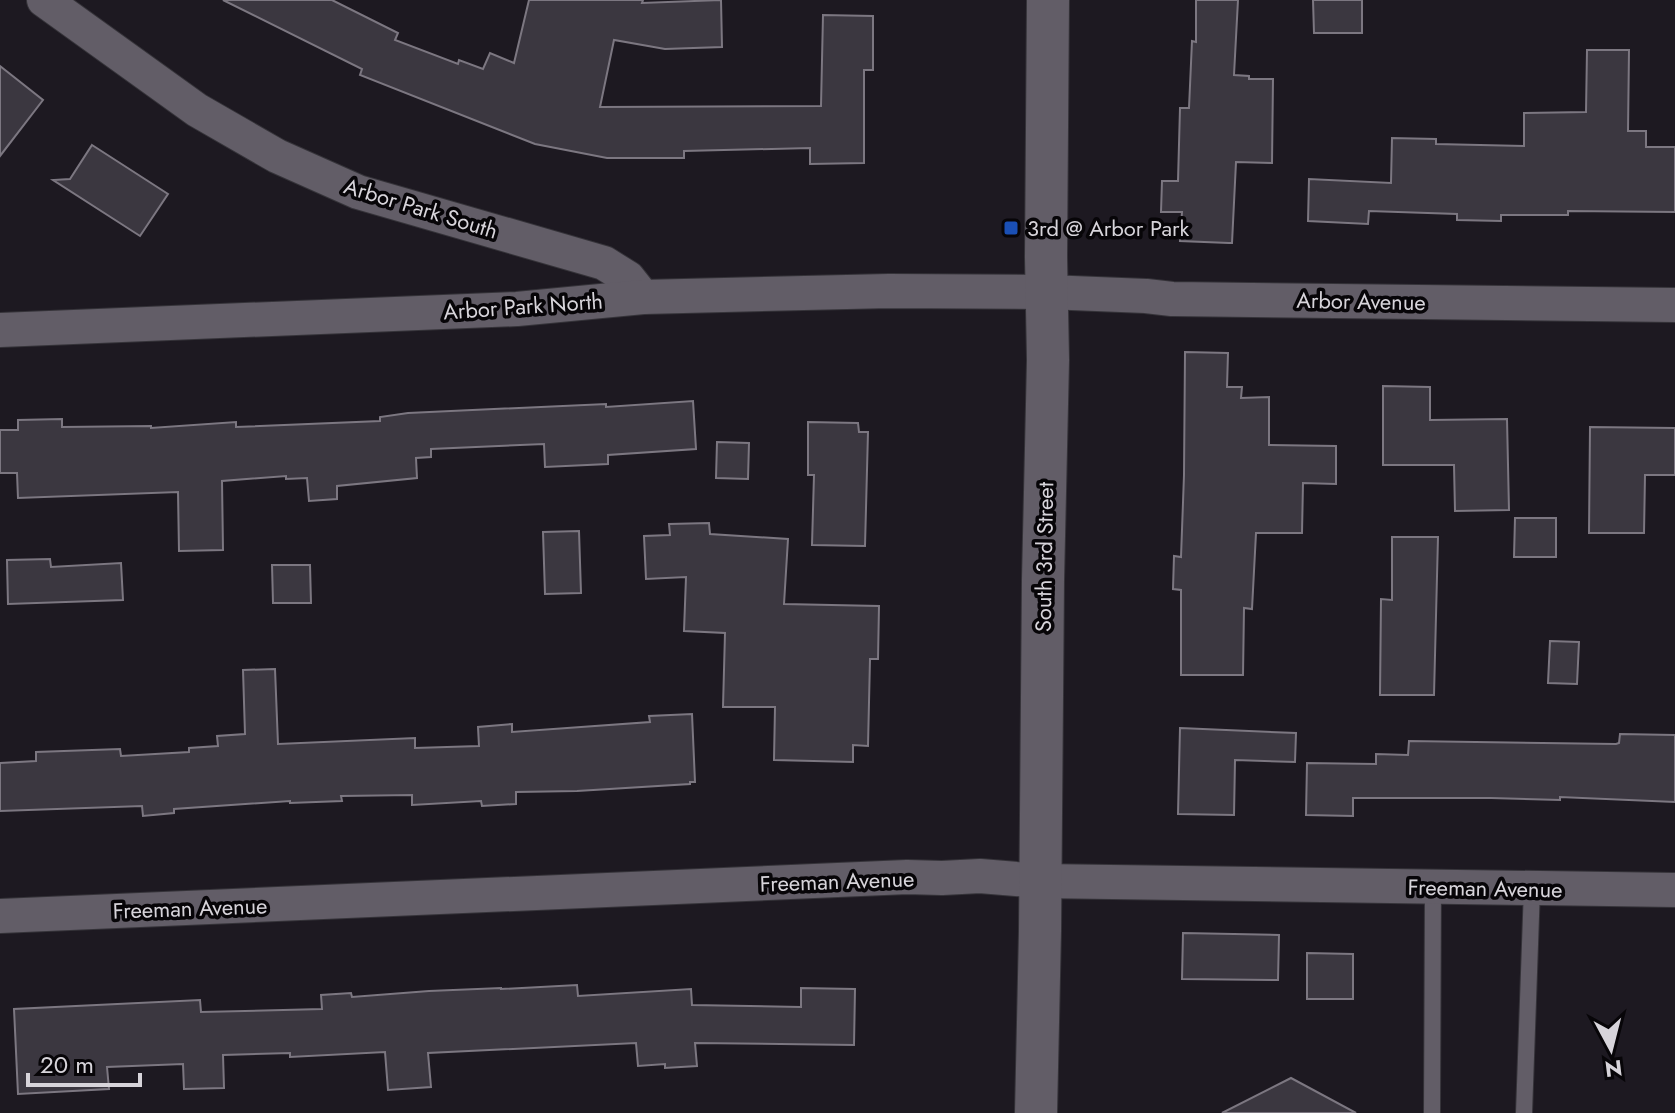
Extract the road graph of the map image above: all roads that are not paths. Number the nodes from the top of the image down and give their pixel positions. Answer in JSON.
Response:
{"nodes":[{"id":1,"x":44,"y":0,"type":"edge"},
{"id":2,"x":1048,"y":0,"type":"edge"},
{"id":3,"x":1047,"y":292,"type":"junction"},
{"id":4,"x":643,"y":297,"type":"junction"},
{"id":5,"x":1675,"y":305,"type":"edge"},
{"id":6,"x":0,"y":330,"type":"edge"},
{"id":7,"x":1040,"y":881,"type":"junction"},
{"id":8,"x":1433,"y":887,"type":"junction"},
{"id":9,"x":1532,"y":888,"type":"junction"},
{"id":10,"x":1675,"y":890,"type":"edge"},
{"id":11,"x":0,"y":916,"type":"edge"},
{"id":12,"x":1036,"y":1113,"type":"edge"},
{"id":13,"x":1432,"y":1113,"type":"edge"},
{"id":14,"x":1524,"y":1113,"type":"edge"}],
"edges":[{"from":1,"to":4,"type":"street","name":"Arbor Park South"},
{"from":2,"to":3,"type":"street","name":"South 3rd Street"},
{"from":3,"to":4,"type":"street","name":"Arbor Park North"},
{"from":3,"to":5,"type":"street","name":"Arbor Avenue"},
{"from":3,"to":7,"type":"street","name":"South 3rd Street"},
{"from":4,"to":6,"type":"street","name":"Arbor Park North"},
{"from":7,"to":8,"type":"street","name":"Freeman Avenue"},
{"from":7,"to":11,"type":"street","name":"Freeman Avenue"},
{"from":7,"to":12,"type":"street","name":"South 3rd Street"},
{"from":8,"to":9,"type":"street","name":"Freeman Avenue"},
{"from":8,"to":13,"type":"lane"},
{"from":9,"to":10,"type":"street","name":"Freeman Avenue"},
{"from":9,"to":14,"type":"lane"}]}
